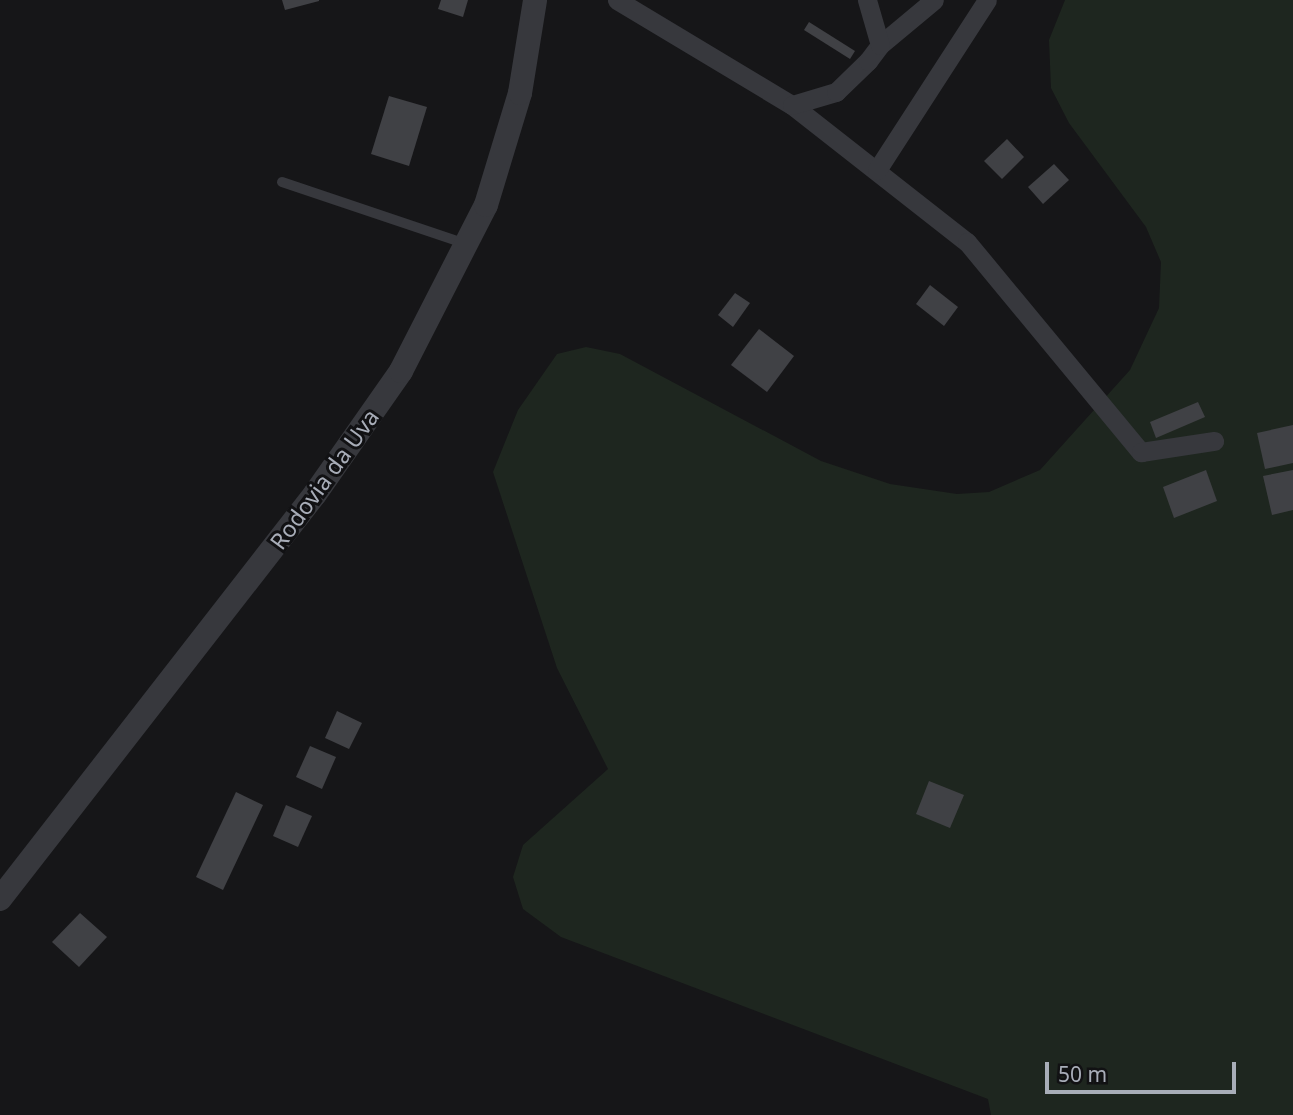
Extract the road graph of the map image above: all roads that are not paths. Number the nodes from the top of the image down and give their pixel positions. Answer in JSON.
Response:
{"nodes":[{"id":1,"x":535,"y":0,"type":"edge"},
{"id":2,"x":617,"y":0,"type":"edge"},
{"id":3,"x":867,"y":0,"type":"edge"},
{"id":4,"x":934,"y":0,"type":"edge"},
{"id":5,"x":987,"y":0,"type":"edge"},
{"id":6,"x":880,"y":45,"type":"junction"},
{"id":7,"x":792,"y":105,"type":"junction"},
{"id":8,"x":877,"y":170,"type":"junction"},
{"id":9,"x":282,"y":182,"type":"dead end"},
{"id":10,"x":470,"y":245,"type":"junction"},
{"id":11,"x":1213,"y":441,"type":"dead end"},
{"id":12,"x":0,"y":899,"type":"edge"}],
"edges":[{"from":1,"to":10,"type":"street","name":"Rodovia da Uva"},
{"from":2,"to":7,"type":"street"},
{"from":3,"to":6,"type":"street"},
{"from":4,"to":6,"type":"street"},
{"from":5,"to":8,"type":"street"},
{"from":6,"to":7,"type":"street"},
{"from":7,"to":8,"type":"street"},
{"from":8,"to":11,"type":"street"},
{"from":9,"to":10,"type":"lane"},
{"from":10,"to":12,"type":"street","name":"Rodovia da Uva"}]}
